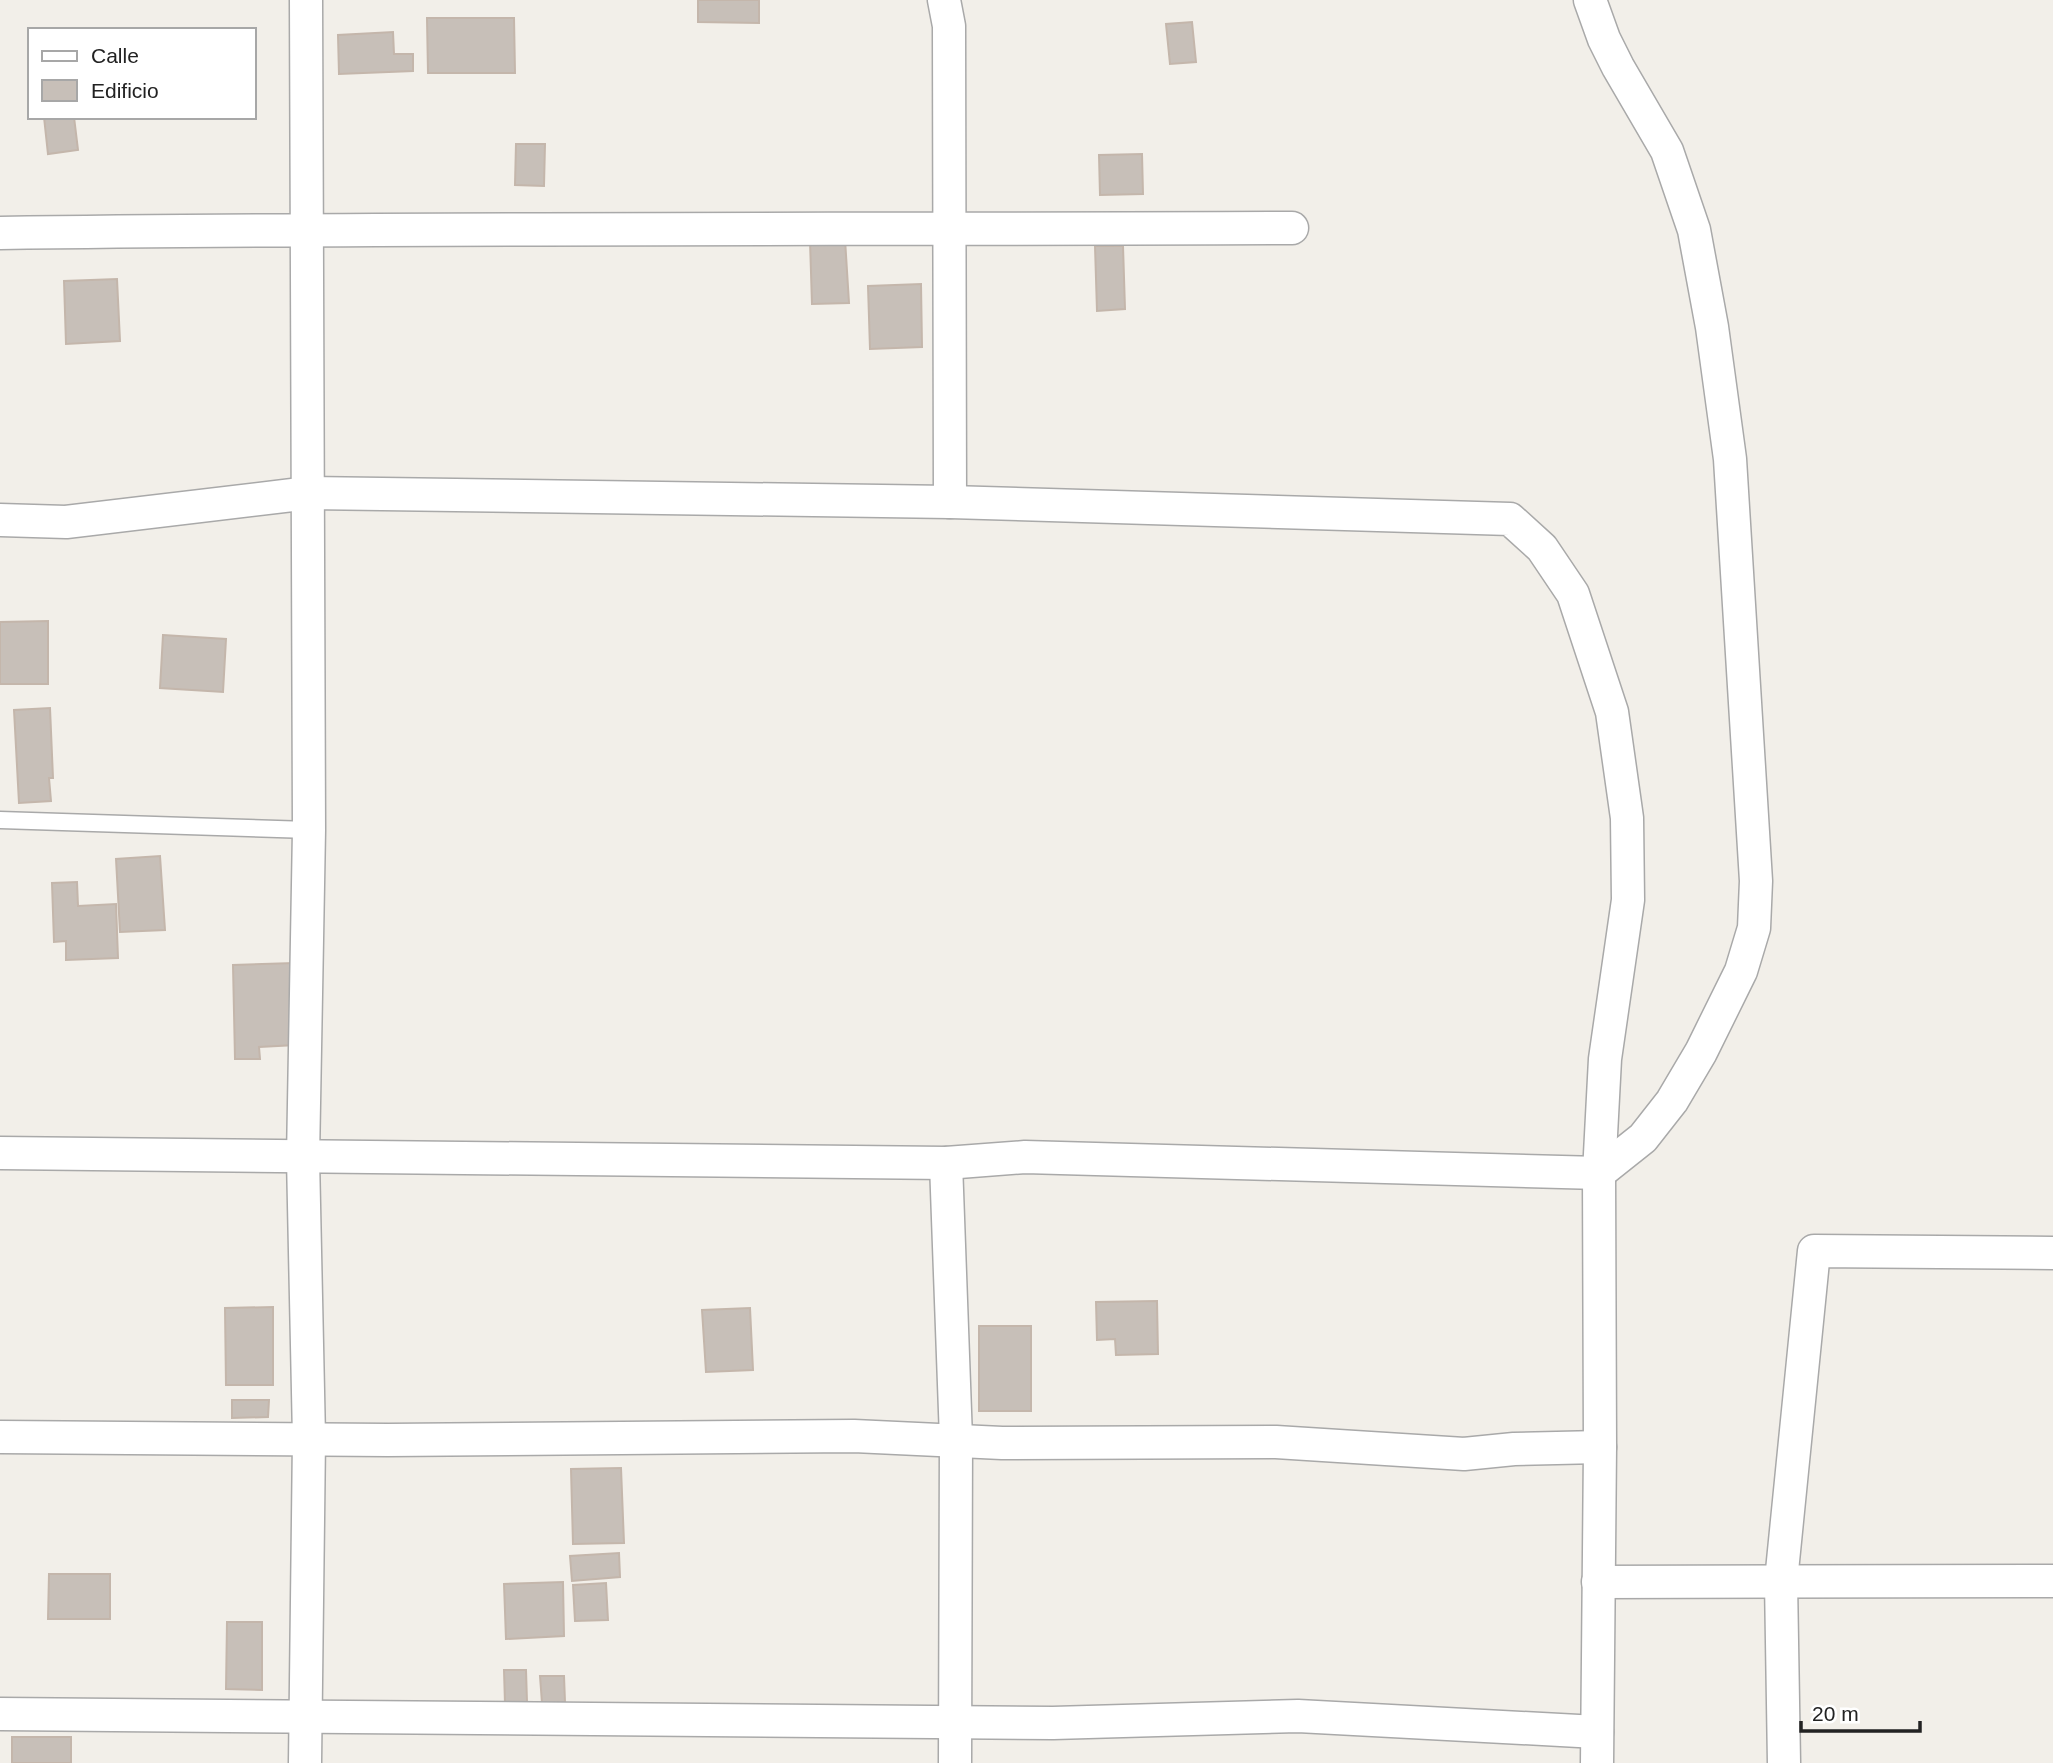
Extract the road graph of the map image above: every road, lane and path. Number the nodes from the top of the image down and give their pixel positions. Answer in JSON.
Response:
{"nodes":[{"id":1,"x":306,"y":0,"type":"edge"},
{"id":2,"x":944,"y":0,"type":"edge"},
{"id":3,"x":1590,"y":0,"type":"edge"},
{"id":4,"x":306,"y":228,"type":"junction"},
{"id":5,"x":1292,"y":228,"type":"dead end"},
{"id":6,"x":949,"y":230,"type":"junction"},
{"id":7,"x":0,"y":233,"type":"edge"},
{"id":8,"x":309,"y":493,"type":"junction"},
{"id":9,"x":950,"y":502,"type":"junction"},
{"id":10,"x":0,"y":520,"type":"edge"},
{"id":11,"x":0,"y":820,"type":"edge"},
{"id":12,"x":309,"y":830,"type":"junction"},
{"id":13,"x":0,"y":1153,"type":"edge"},
{"id":14,"x":303,"y":1158,"type":"junction"},
{"id":15,"x":946,"y":1163,"type":"junction"},
{"id":16,"x":1599,"y":1172,"type":"junction"},
{"id":17,"x":2053,"y":1253,"type":"edge"},
{"id":18,"x":0,"y":1437,"type":"edge"},
{"id":19,"x":309,"y":1438,"type":"junction"},
{"id":20,"x":956,"y":1439,"type":"junction"},
{"id":21,"x":1600,"y":1447,"type":"junction"},
{"id":22,"x":2053,"y":1580,"type":"edge"},
{"id":23,"x":1598,"y":1581,"type":"junction"},
{"id":24,"x":1781,"y":1581,"type":"junction"},
{"id":25,"x":0,"y":1714,"type":"edge"},
{"id":26,"x":305,"y":1717,"type":"junction"},
{"id":27,"x":954,"y":1723,"type":"junction"},
{"id":28,"x":1597,"y":1732,"type":"junction"},
{"id":29,"x":306,"y":1763,"type":"edge"},
{"id":30,"x":955,"y":1763,"type":"edge"},
{"id":31,"x":1597,"y":1763,"type":"edge"},
{"id":32,"x":1784,"y":1763,"type":"edge"}],
"edges":[{"from":1,"to":4,"type":"street"},
{"from":2,"to":6,"type":"street"},
{"from":3,"to":16,"type":"street"},
{"from":4,"to":6,"type":"street"},
{"from":4,"to":7,"type":"street"},
{"from":4,"to":8,"type":"street"},
{"from":5,"to":6,"type":"street"},
{"from":6,"to":9,"type":"street"},
{"from":8,"to":9,"type":"street"},
{"from":8,"to":10,"type":"street"},
{"from":8,"to":12,"type":"street"},
{"from":9,"to":16,"type":"street"},
{"from":11,"to":12,"type":"lane"},
{"from":12,"to":14,"type":"street"},
{"from":13,"to":14,"type":"street"},
{"from":14,"to":15,"type":"street"},
{"from":14,"to":19,"type":"street"},
{"from":15,"to":16,"type":"street"},
{"from":15,"to":20,"type":"street"},
{"from":16,"to":21,"type":"street"},
{"from":17,"to":24,"type":"street"},
{"from":18,"to":19,"type":"street"},
{"from":19,"to":20,"type":"street"},
{"from":19,"to":26,"type":"street"},
{"from":20,"to":21,"type":"street"},
{"from":20,"to":27,"type":"street"},
{"from":21,"to":23,"type":"street"},
{"from":22,"to":24,"type":"street"},
{"from":23,"to":24,"type":"street"},
{"from":23,"to":28,"type":"street"},
{"from":24,"to":32,"type":"street"},
{"from":25,"to":26,"type":"street"},
{"from":26,"to":27,"type":"street"},
{"from":26,"to":29,"type":"street"},
{"from":27,"to":28,"type":"street"},
{"from":27,"to":30,"type":"street"},
{"from":28,"to":31,"type":"street"}]}
